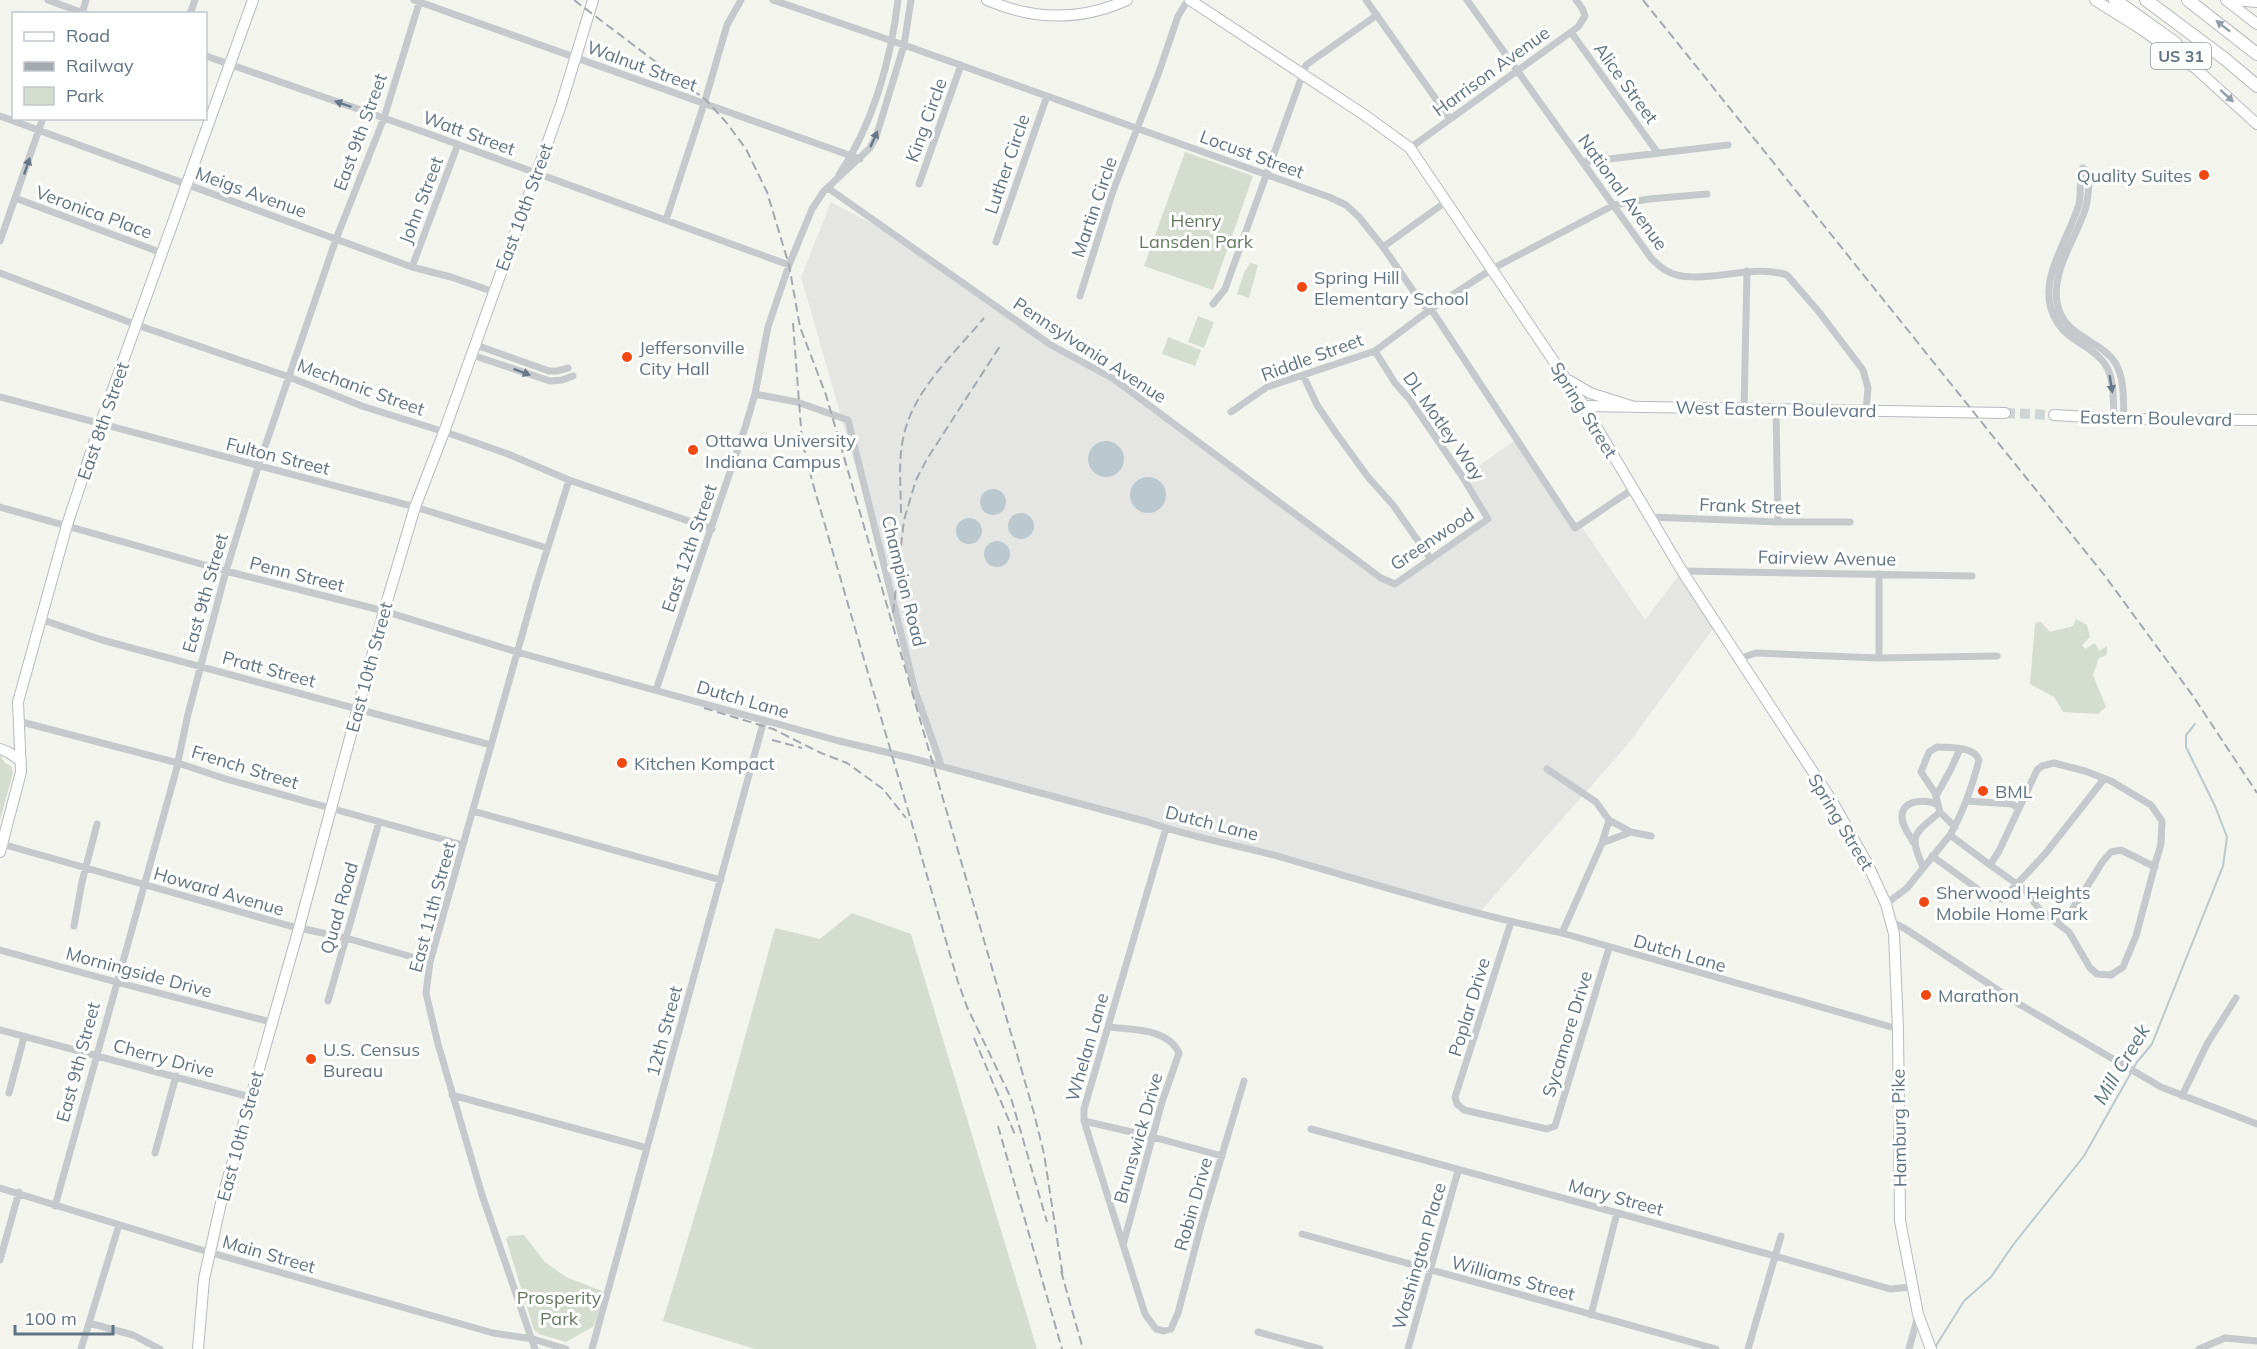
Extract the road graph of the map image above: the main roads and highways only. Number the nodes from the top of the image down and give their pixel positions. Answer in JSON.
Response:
{"nodes":[{"id":1,"x":253,"y":0,"type":"edge"},
{"id":2,"x":593,"y":0,"type":"edge"},
{"id":3,"x":987,"y":0,"type":"edge"},
{"id":4,"x":1127,"y":0,"type":"edge"},
{"id":5,"x":2095,"y":0,"type":"edge"},
{"id":6,"x":2115,"y":0,"type":"edge"},
{"id":7,"x":2146,"y":0,"type":"edge"},
{"id":8,"x":2188,"y":0,"type":"edge"},
{"id":9,"x":2226,"y":0,"type":"edge"},
{"id":10,"x":2234,"y":0,"type":"edge"},
{"id":11,"x":1191,"y":1,"type":"edge"},
{"id":12,"x":2257,"y":3,"type":"edge"},
{"id":13,"x":2257,"y":24,"type":"edge"},
{"id":14,"x":2257,"y":54,"type":"edge"},
{"id":15,"x":2192,"y":65,"type":"junction"},
{"id":16,"x":2257,"y":86,"type":"edge"},
{"id":17,"x":2257,"y":124,"type":"edge"},
{"id":18,"x":1566,"y":378,"type":"junction"},
{"id":19,"x":1584,"y":406,"type":"junction"},
{"id":20,"x":1631,"y":406,"type":"junction"},
{"id":21,"x":2005,"y":413,"type":"tunnel mouth"},
{"id":22,"x":2054,"y":415,"type":"tunnel mouth"},
{"id":23,"x":2257,"y":420,"type":"edge"},
{"id":24,"x":0,"y":749,"type":"edge"},
{"id":25,"x":21,"y":761,"type":"junction"},
{"id":26,"x":1,"y":848,"type":"edge"},
{"id":27,"x":1886,"y":904,"type":"joint"},
{"id":28,"x":1929,"y":1345,"type":"edge"},
{"id":29,"x":198,"y":1349,"type":"edge"}],
"edges":[{"from":1,"to":25,"type":"main road","name":"East 8th Street"},
{"from":2,"to":29,"type":"main road","name":"East 10th Street"},
{"from":3,"to":4,"type":"main road"},
{"from":5,"to":15,"type":"main road","number":"US 31"},
{"from":6,"to":15,"type":"highway"},
{"from":7,"to":16,"type":"highway"},
{"from":14,"to":8,"type":"highway","one_way":true},
{"from":9,"to":13,"type":"main road"},
{"from":10,"to":12,"type":"main road"},
{"from":11,"to":18,"type":"main road","name":"Spring Street"},
{"from":15,"to":17,"type":"main road","number":"US 31","one_way":true},
{"from":18,"to":19,"type":"main road","name":"Spring Street"},
{"from":18,"to":20,"type":"main road"},
{"from":19,"to":20,"type":"main road","name":"West Eastern Boulevard"},
{"from":19,"to":27,"type":"main road","name":"Spring Street"},
{"from":20,"to":21,"type":"main road","name":"West Eastern Boulevard"},
{"from":22,"to":23,"type":"main road","name":"Eastern Boulevard"},
{"from":24,"to":25,"type":"main road"},
{"from":25,"to":26,"type":"main road","name":"East 8th Street"},
{"from":27,"to":28,"type":"main road","name":"Hamburg Pike"}]}
